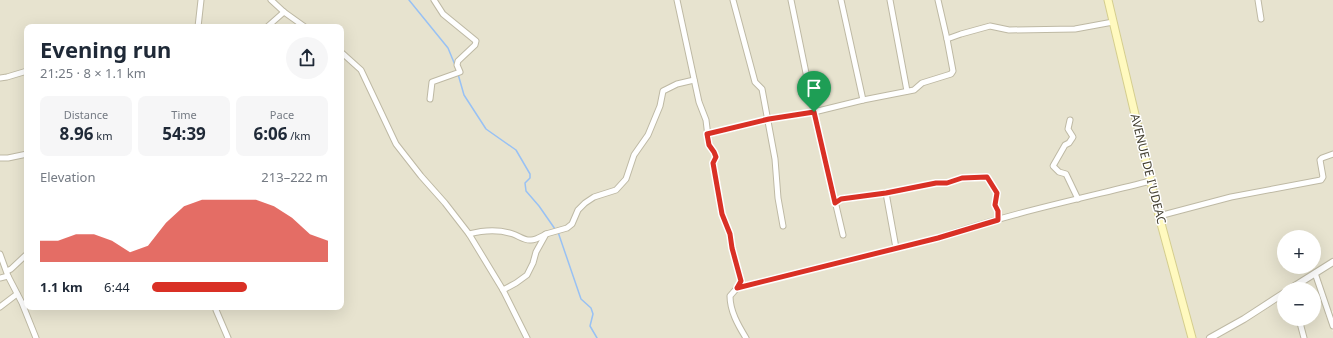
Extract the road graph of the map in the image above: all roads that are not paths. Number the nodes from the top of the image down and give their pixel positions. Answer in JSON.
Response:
{"nodes":[{"id":1,"x":201,"y":0,"type":"edge"},
{"id":2,"x":271,"y":0,"type":"edge"},
{"id":3,"x":434,"y":0,"type":"edge"},
{"id":4,"x":677,"y":0,"type":"edge"},
{"id":5,"x":733,"y":0,"type":"edge"},
{"id":6,"x":791,"y":0,"type":"edge"},
{"id":7,"x":841,"y":0,"type":"edge"},
{"id":8,"x":890,"y":0,"type":"edge"},
{"id":9,"x":938,"y":0,"type":"edge"},
{"id":10,"x":1108,"y":0,"type":"edge"},
{"id":11,"x":1258,"y":0,"type":"edge"},
{"id":12,"x":284,"y":12,"type":"junction"},
{"id":13,"x":1261,"y":19,"type":"dead end"},
{"id":14,"x":1113,"y":22,"type":"junction"},
{"id":15,"x":198,"y":24,"type":"edge"},
{"id":16,"x":270,"y":24,"type":"edge"},
{"id":17,"x":301,"y":24,"type":"edge"},
{"id":18,"x":947,"y":39,"type":"junction"},
{"id":19,"x":344,"y":55,"type":"edge"},
{"id":20,"x":24,"y":72,"type":"edge"},
{"id":21,"x":0,"y":78,"type":"edge"},
{"id":22,"x":694,"y":80,"type":"junction"},
{"id":23,"x":907,"y":91,"type":"junction"},
{"id":24,"x":430,"y":99,"type":"dead end"},
{"id":25,"x":863,"y":100,"type":"junction"},
{"id":26,"x":814,"y":112,"type":"junction"},
{"id":27,"x":769,"y":119,"type":"junction"},
{"id":28,"x":1070,"y":120,"type":"dead end"},
{"id":29,"x":707,"y":134,"type":"junction"},
{"id":30,"x":1333,"y":154,"type":"edge"},
{"id":31,"x":24,"y":155,"type":"edge"},
{"id":32,"x":0,"y":158,"type":"edge"},
{"id":33,"x":1151,"y":181,"type":"junction"},
{"id":34,"x":886,"y":193,"type":"junction"},
{"id":35,"x":1078,"y":199,"type":"junction"},
{"id":36,"x":835,"y":203,"type":"junction"},
{"id":37,"x":1159,"y":216,"type":"junction"},
{"id":38,"x":998,"y":220,"type":"junction"},
{"id":39,"x":783,"y":226,"type":"dead end"},
{"id":40,"x":469,"y":234,"type":"junction"},
{"id":41,"x":546,"y":234,"type":"junction"},
{"id":42,"x":843,"y":235,"type":"dead end"},
{"id":43,"x":896,"y":248,"type":"junction"},
{"id":44,"x":0,"y":254,"type":"edge"},
{"id":45,"x":24,"y":257,"type":"edge"},
{"id":46,"x":1333,"y":262,"type":"edge"},
{"id":47,"x":1321,"y":269,"type":"edge"},
{"id":48,"x":8,"y":274,"type":"junction"},
{"id":49,"x":1313,"y":274,"type":"edge"},
{"id":50,"x":1315,"y":274,"type":"edge"},
{"id":51,"x":0,"y":278,"type":"edge"},
{"id":52,"x":1301,"y":282,"type":"edge"},
{"id":53,"x":737,"y":288,"type":"junction"},
{"id":54,"x":503,"y":290,"type":"junction"},
{"id":55,"x":17,"y":294,"type":"junction"},
{"id":56,"x":1277,"y":298,"type":"edge"},
{"id":57,"x":0,"y":307,"type":"edge"},
{"id":58,"x":24,"y":308,"type":"edge"},
{"id":59,"x":25,"y":310,"type":"edge"},
{"id":60,"x":216,"y":310,"type":"edge"},
{"id":61,"x":1332,"y":318,"type":"edge"},
{"id":62,"x":1301,"y":326,"type":"edge"},
{"id":63,"x":1333,"y":326,"type":"edge"},
{"id":64,"x":36,"y":338,"type":"edge"},
{"id":65,"x":228,"y":338,"type":"edge"},
{"id":66,"x":526,"y":338,"type":"edge"},
{"id":67,"x":746,"y":338,"type":"edge"},
{"id":68,"x":1192,"y":338,"type":"edge"},
{"id":69,"x":1210,"y":338,"type":"edge"},
{"id":70,"x":1304,"y":338,"type":"edge"}],
"edges":[{"from":1,"to":15,"type":"street"},
{"from":2,"to":12,"type":"street"},
{"from":3,"to":24,"type":"street"},
{"from":4,"to":22,"type":"street"},
{"from":5,"to":27,"type":"street"},
{"from":6,"to":26,"type":"street"},
{"from":7,"to":25,"type":"street"},
{"from":8,"to":23,"type":"street"},
{"from":9,"to":18,"type":"street"},
{"from":10,"to":14,"type":"main road","name":"AVENUE DE I'UDEAC"},
{"from":11,"to":13,"type":"street"},
{"from":12,"to":16,"type":"street"},
{"from":12,"to":17,"type":"street"},
{"from":14,"to":18,"type":"street"},
{"from":14,"to":33,"type":"main road","name":"AVENUE DE I'UDEAC"},
{"from":18,"to":23,"type":"street"},
{"from":19,"to":40,"type":"street"},
{"from":20,"to":21,"type":"street"},
{"from":22,"to":29,"type":"street"},
{"from":22,"to":41,"type":"street"},
{"from":23,"to":25,"type":"street"},
{"from":25,"to":26,"type":"street"},
{"from":26,"to":27,"type":"street"},
{"from":26,"to":36,"type":"street"},
{"from":27,"to":29,"type":"street"},
{"from":27,"to":39,"type":"street"},
{"from":28,"to":35,"type":"street"},
{"from":29,"to":53,"type":"street"},
{"from":30,"to":37,"type":"street"},
{"from":31,"to":32,"type":"street"},
{"from":33,"to":35,"type":"street"},
{"from":33,"to":37,"type":"main road","name":"AVENUE DE I'UDEAC"},
{"from":34,"to":36,"type":"street"},
{"from":34,"to":38,"type":"street"},
{"from":34,"to":43,"type":"street"},
{"from":35,"to":38,"type":"street"},
{"from":36,"to":42,"type":"street"},
{"from":37,"to":68,"type":"main road","name":"AVENUE DE I'UDEAC"},
{"from":38,"to":43,"type":"street"},
{"from":40,"to":41,"type":"street"},
{"from":40,"to":54,"type":"street"},
{"from":41,"to":54,"type":"street"},
{"from":43,"to":53,"type":"street"},
{"from":44,"to":48,"type":"street"},
{"from":45,"to":48,"type":"street"},
{"from":46,"to":47,"type":"street"},
{"from":48,"to":51,"type":"street"},
{"from":48,"to":55,"type":"street"},
{"from":49,"to":52,"type":"street"},
{"from":50,"to":61,"type":"street"},
{"from":53,"to":67,"type":"street"},
{"from":54,"to":66,"type":"street"},
{"from":55,"to":57,"type":"street"},
{"from":55,"to":58,"type":"street"},
{"from":56,"to":69,"type":"street"},
{"from":59,"to":64,"type":"street"},
{"from":60,"to":65,"type":"street"},
{"from":61,"to":63,"type":"street"},
{"from":62,"to":70,"type":"street"}]}
